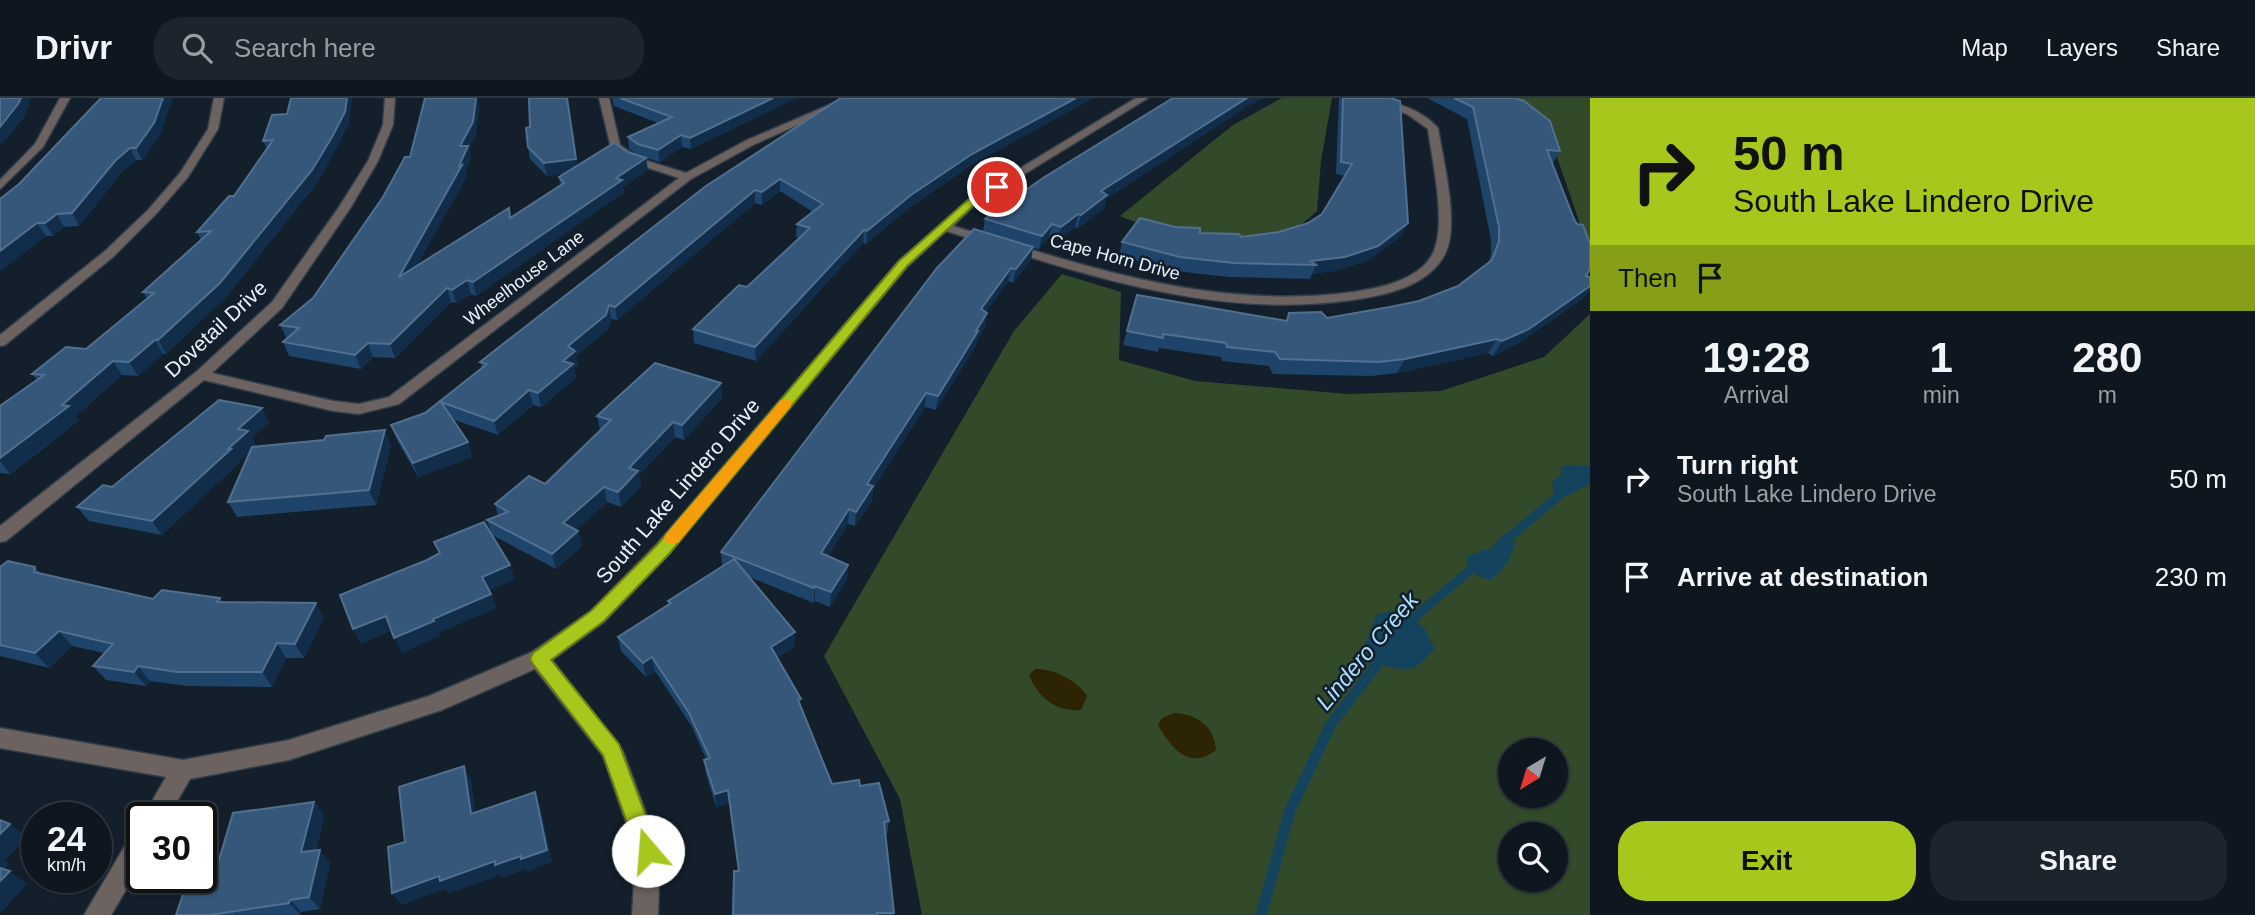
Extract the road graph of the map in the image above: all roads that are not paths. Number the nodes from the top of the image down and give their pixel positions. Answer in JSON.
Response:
{"nodes":[{"id":1,"x":65,"y":98,"type":"edge"},
{"id":2,"x":219,"y":98,"type":"edge"},
{"id":3,"x":390,"y":98,"type":"edge"},
{"id":4,"x":604,"y":98,"type":"edge"},
{"id":5,"x":853,"y":98,"type":"edge"},
{"id":6,"x":1143,"y":98,"type":"edge"},
{"id":7,"x":1363,"y":98,"type":"edge"},
{"id":8,"x":687,"y":177,"type":"junction"},
{"id":9,"x":0,"y":186,"type":"edge"},
{"id":10,"x":944,"y":227,"type":"junction"},
{"id":11,"x":0,"y":342,"type":"edge"},
{"id":12,"x":201,"y":375,"type":"junction"},
{"id":13,"x":0,"y":536,"type":"edge"},
{"id":14,"x":539,"y":659,"type":"junction"},
{"id":15,"x":0,"y":738,"type":"edge"},
{"id":16,"x":183,"y":770,"type":"junction"},
{"id":17,"x":164,"y":802,"type":"edge"},
{"id":18,"x":126,"y":867,"type":"edge"},
{"id":19,"x":97,"y":915,"type":"edge"},
{"id":20,"x":645,"y":915,"type":"edge"}],
"edges":[{"from":1,"to":9,"type":"street"},
{"from":2,"to":11,"type":"street"},
{"from":3,"to":12,"type":"street","name":"Dovetail Drive"},
{"from":4,"to":8,"type":"street"},
{"from":5,"to":8,"type":"street","name":"Wheelhouse Lane"},
{"from":6,"to":10,"type":"street","name":"South Lake Lindero Drive"},
{"from":7,"to":10,"type":"street","name":"Cape Horn Drive"},
{"from":8,"to":12,"type":"street","name":"Wheelhouse Lane"},
{"from":10,"to":14,"type":"street","name":"South Lake Lindero Drive"},
{"from":12,"to":13,"type":"street","name":"Dovetail Drive"},
{"from":14,"to":16,"type":"street","name":"South Lake Lindero Drive"},
{"from":14,"to":20,"type":"street"},
{"from":15,"to":16,"type":"street","name":"South Lake Lindero Drive"},
{"from":16,"to":17,"type":"street"},
{"from":18,"to":19,"type":"street"}]}
